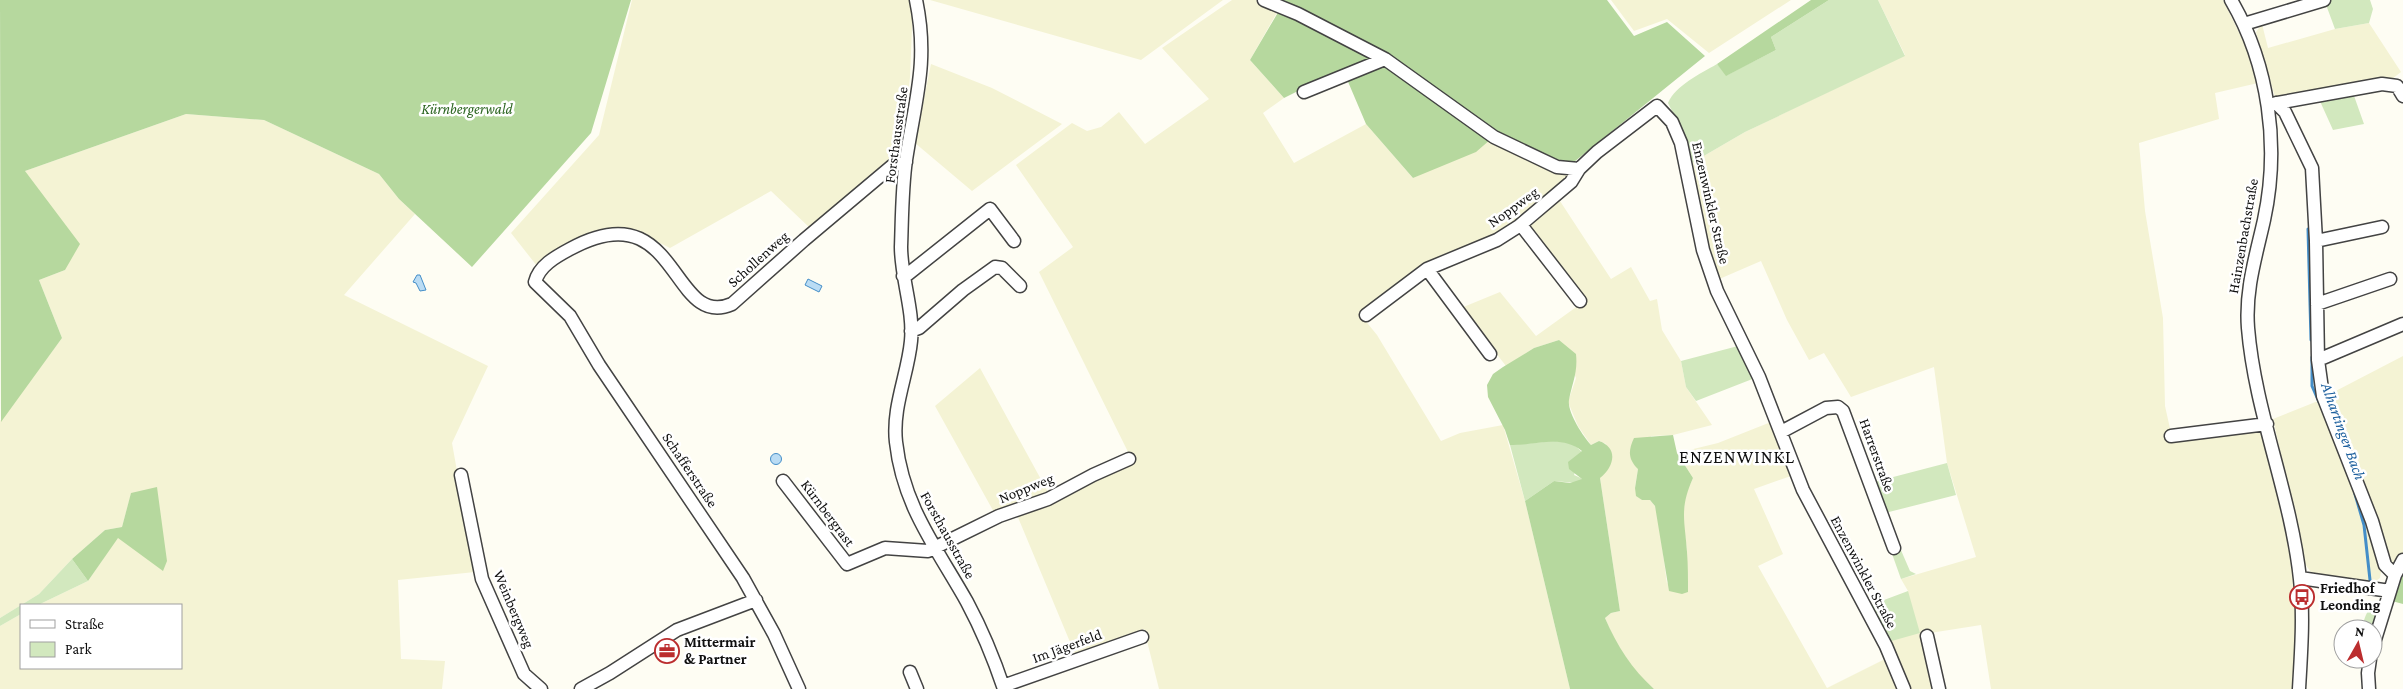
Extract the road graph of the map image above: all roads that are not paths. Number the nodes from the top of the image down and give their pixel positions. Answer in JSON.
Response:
{"nodes":[{"id":1,"x":916,"y":0,"type":"edge"},
{"id":2,"x":1264,"y":0,"type":"edge"},
{"id":3,"x":2231,"y":0,"type":"edge"},
{"id":4,"x":2324,"y":0,"type":"edge"},
{"id":5,"x":2244,"y":24,"type":"junction"},
{"id":6,"x":1385,"y":60,"type":"junction"},
{"id":7,"x":1304,"y":92,"type":"dead end"},
{"id":8,"x":2403,"y":96,"type":"edge"},
{"id":9,"x":2271,"y":104,"type":"junction"},
{"id":10,"x":906,"y":162,"type":"junction"},
{"id":11,"x":1579,"y":169,"type":"junction"},
{"id":12,"x":1521,"y":225,"type":"junction"},
{"id":13,"x":2382,"y":227,"type":"dead end"},
{"id":14,"x":1014,"y":241,"type":"dead end"},
{"id":15,"x":2316,"y":241,"type":"junction"},
{"id":16,"x":1427,"y":269,"type":"junction"},
{"id":17,"x":903,"y":276,"type":"junction"},
{"id":18,"x":2390,"y":279,"type":"dead end"},
{"id":19,"x":536,"y":282,"type":"joint"},
{"id":20,"x":1020,"y":286,"type":"dead end"},
{"id":21,"x":1580,"y":301,"type":"dead end"},
{"id":22,"x":2317,"y":304,"type":"junction"},
{"id":23,"x":1366,"y":315,"type":"dead end"},
{"id":24,"x":2403,"y":324,"type":"edge"},
{"id":25,"x":912,"y":331,"type":"junction"},
{"id":26,"x":1490,"y":354,"type":"dead end"},
{"id":27,"x":2318,"y":360,"type":"junction"},
{"id":28,"x":2267,"y":424,"type":"junction"},
{"id":29,"x":1781,"y":432,"type":"junction"},
{"id":30,"x":2171,"y":436,"type":"dead end"},
{"id":31,"x":1129,"y":458,"type":"dead end"},
{"id":32,"x":461,"y":475,"type":"dead end"},
{"id":33,"x":783,"y":481,"type":"dead end"},
{"id":34,"x":934,"y":548,"type":"junction"},
{"id":35,"x":1894,"y":548,"type":"dead end"},
{"id":36,"x":2403,"y":560,"type":"edge"},
{"id":37,"x":2395,"y":575,"type":"junction"},
{"id":38,"x":2300,"y":578,"type":"junction"},
{"id":39,"x":2390,"y":591,"type":"junction"},
{"id":40,"x":756,"y":600,"type":"junction"},
{"id":41,"x":2381,"y":619,"type":"edge"},
{"id":42,"x":1927,"y":636,"type":"dead end"},
{"id":43,"x":1142,"y":637,"type":"dead end"},
{"id":44,"x":2369,"y":669,"type":"edge"},
{"id":45,"x":910,"y":672,"type":"dead end"},
{"id":46,"x":1003,"y":688,"type":"edge"},
{"id":47,"x":541,"y":689,"type":"edge"},
{"id":48,"x":581,"y":689,"type":"edge"},
{"id":49,"x":798,"y":689,"type":"edge"},
{"id":50,"x":917,"y":689,"type":"edge"},
{"id":51,"x":1904,"y":689,"type":"edge"},
{"id":52,"x":1939,"y":689,"type":"edge"},
{"id":53,"x":2299,"y":689,"type":"edge"},
{"id":54,"x":2369,"y":689,"type":"edge"}],
"edges":[{"from":1,"to":10,"type":"street","name":"Forsthausstraße"},
{"from":2,"to":6,"type":"street"},
{"from":3,"to":5,"type":"street","name":"Hainzenbachstraße"},
{"from":4,"to":5,"type":"street"},
{"from":5,"to":9,"type":"street","name":"Hainzenbachstraße"},
{"from":6,"to":7,"type":"street"},
{"from":6,"to":11,"type":"street"},
{"from":8,"to":9,"type":"street"},
{"from":9,"to":15,"type":"street"},
{"from":9,"to":28,"type":"street","name":"Hainzenbachstraße"},
{"from":10,"to":17,"type":"street","name":"Forsthausstraße"},
{"from":10,"to":19,"type":"street","name":"Schollenweg"},
{"from":11,"to":12,"type":"street","name":"Noppweg"},
{"from":11,"to":29,"type":"street","name":"Enzenwinkler Straße"},
{"from":12,"to":16,"type":"street","name":"Noppweg"},
{"from":12,"to":21,"type":"street"},
{"from":13,"to":15,"type":"street"},
{"from":14,"to":17,"type":"street"},
{"from":15,"to":22,"type":"street"},
{"from":16,"to":23,"type":"street","name":"Noppweg"},
{"from":16,"to":26,"type":"street"},
{"from":17,"to":25,"type":"street","name":"Forsthausstraße"},
{"from":18,"to":22,"type":"street"},
{"from":19,"to":40,"type":"street","name":"Schafferstraße"},
{"from":20,"to":25,"type":"street"},
{"from":22,"to":27,"type":"street"},
{"from":24,"to":27,"type":"street"},
{"from":25,"to":34,"type":"street","name":"Forsthausstraße"},
{"from":27,"to":37,"type":"street"},
{"from":28,"to":30,"type":"street"},
{"from":28,"to":38,"type":"street","name":"Hainzenbachstraße"},
{"from":29,"to":35,"type":"street","name":"Harrerstraße"},
{"from":29,"to":51,"type":"street","name":"Enzenwinkler Straße"},
{"from":31,"to":34,"type":"street","name":"Noppweg"},
{"from":32,"to":47,"type":"street","name":"Weinbergweg"},
{"from":33,"to":34,"type":"street","name":"Kürnbergrast"},
{"from":34,"to":46,"type":"street","name":"Forsthausstraße"},
{"from":36,"to":37,"type":"street"},
{"from":37,"to":39,"type":"street"},
{"from":38,"to":39,"type":"street"},
{"from":38,"to":53,"type":"street","name":"Hainzenbachstraße"},
{"from":39,"to":41,"type":"street"},
{"from":40,"to":48,"type":"street"},
{"from":40,"to":49,"type":"street","name":"Schafferstraße"},
{"from":42,"to":52,"type":"street"},
{"from":43,"to":46,"type":"street","name":"Im Jägerfeld"},
{"from":44,"to":54,"type":"street"},
{"from":45,"to":50,"type":"street"}]}
